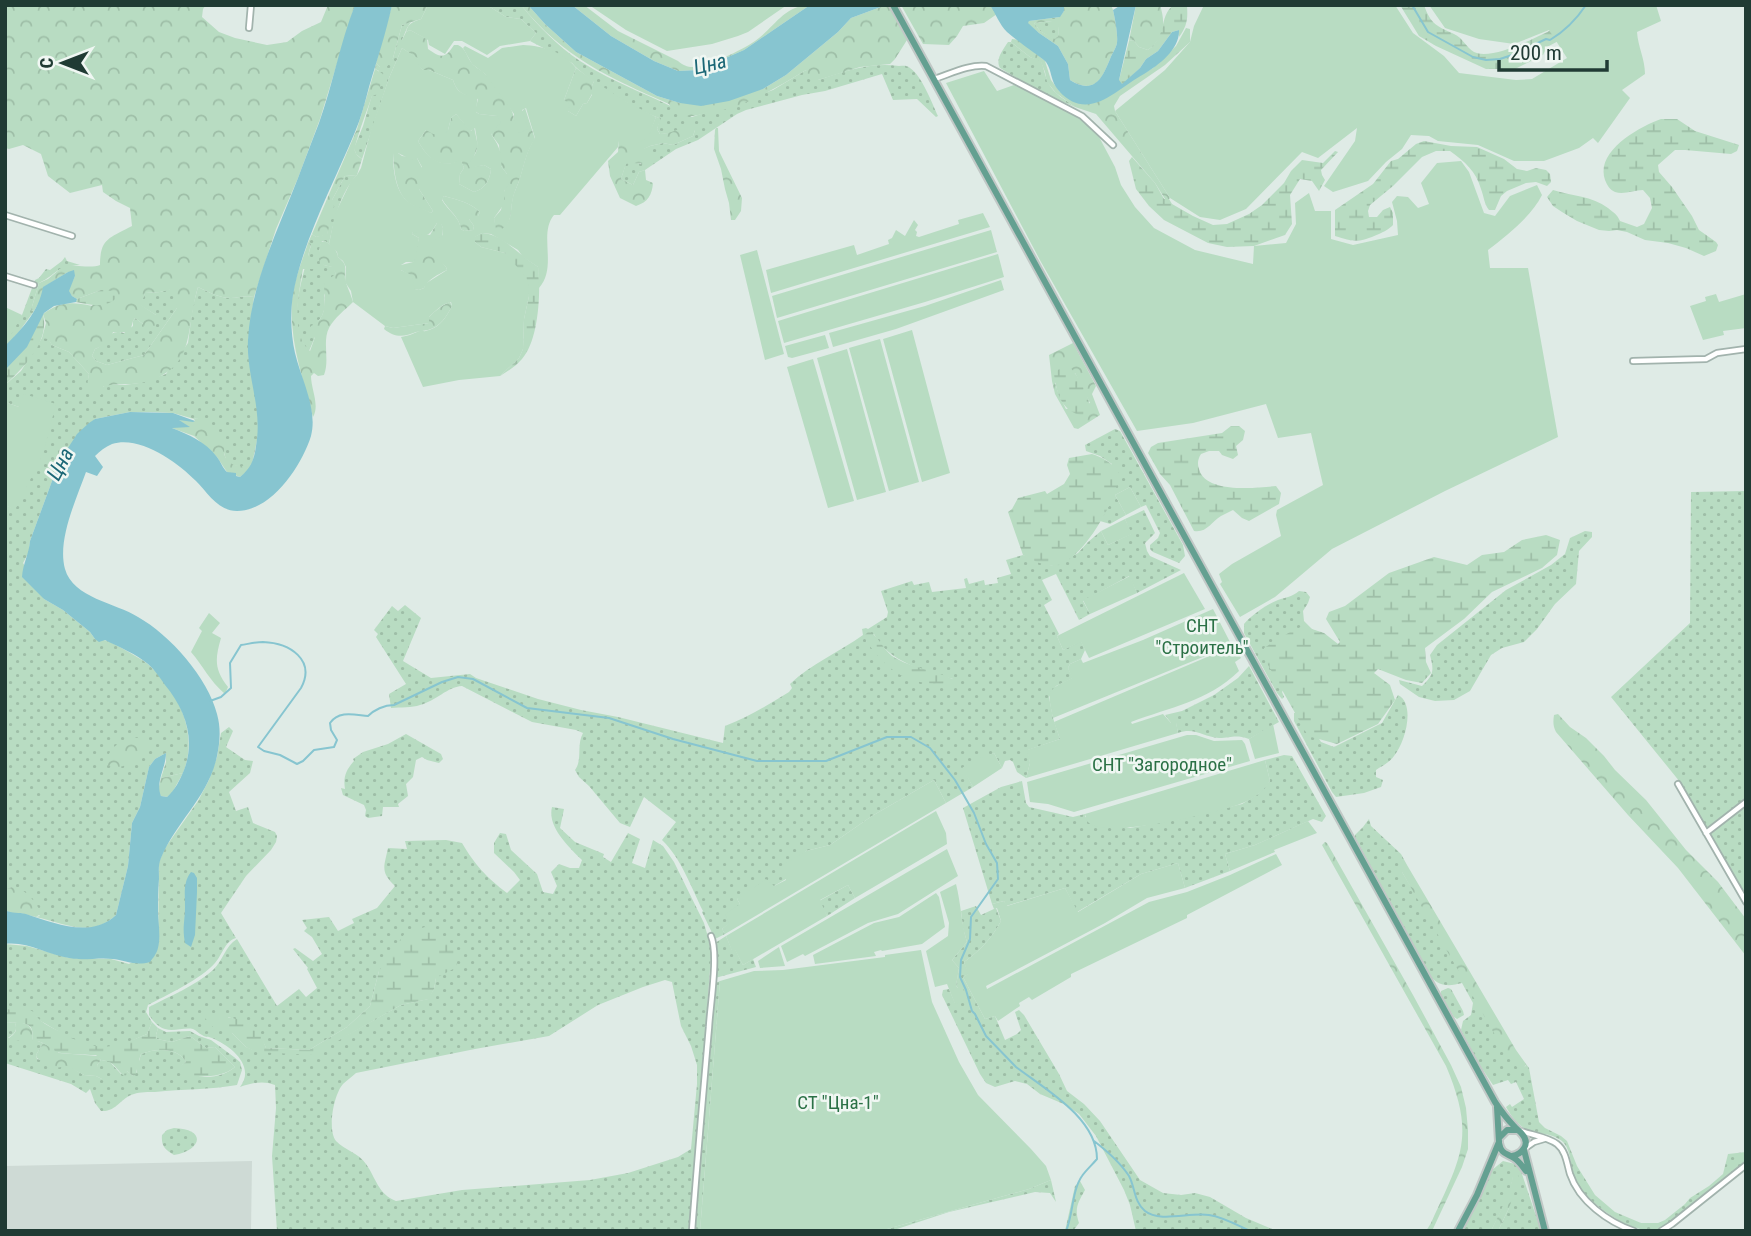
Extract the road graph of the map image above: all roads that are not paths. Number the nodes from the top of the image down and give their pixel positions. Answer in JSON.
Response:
{"nodes":[{"id":1,"x":251,"y":5,"type":"edge"},
{"id":2,"x":893,"y":5,"type":"edge"},
{"id":3,"x":249,"y":28,"type":"dead end"},
{"id":4,"x":933,"y":79,"type":"junction"},
{"id":5,"x":1113,"y":145,"type":"dead end"},
{"id":6,"x":5,"y":215,"type":"edge"},
{"id":7,"x":72,"y":236,"type":"dead end"},
{"id":8,"x":5,"y":276,"type":"edge"},
{"id":9,"x":34,"y":285,"type":"dead end"},
{"id":10,"x":1746,"y":349,"type":"edge"},
{"id":11,"x":1633,"y":361,"type":"dead end"},
{"id":12,"x":1678,"y":784,"type":"dead end"},
{"id":13,"x":1746,"y":802,"type":"edge"},
{"id":14,"x":1706,"y":833,"type":"junction"},
{"id":15,"x":1746,"y":902,"type":"edge"},
{"id":16,"x":712,"y":936,"type":"dead end"},
{"id":17,"x":1495,"y":1102,"type":"junction"},
{"id":18,"x":1517,"y":1130,"type":"junction"},
{"id":19,"x":1545,"y":1139,"type":"junction"},
{"id":20,"x":1499,"y":1140,"type":"junction"},
{"id":21,"x":1524,"y":1149,"type":"junction"},
{"id":22,"x":1510,"y":1156,"type":"junction"},
{"id":23,"x":1746,"y":1165,"type":"edge"},
{"id":24,"x":1489,"y":1167,"type":"junction"},
{"id":25,"x":1531,"y":1179,"type":"junction"},
{"id":26,"x":692,"y":1231,"type":"edge"},
{"id":27,"x":1458,"y":1231,"type":"edge"},
{"id":28,"x":1545,"y":1231,"type":"edge"},
{"id":29,"x":1634,"y":1231,"type":"edge"},
{"id":30,"x":1661,"y":1231,"type":"edge"}],
"edges":[{"from":1,"to":3,"type":"street"},
{"from":2,"to":4,"type":"main road"},
{"from":4,"to":5,"type":"street"},
{"from":4,"to":17,"type":"main road"},
{"from":6,"to":7,"type":"street"},
{"from":8,"to":9,"type":"street"},
{"from":10,"to":11,"type":"street"},
{"from":12,"to":14,"type":"street"},
{"from":13,"to":14,"type":"street"},
{"from":14,"to":15,"type":"street"},
{"from":16,"to":26,"type":"street"},
{"from":17,"to":18,"type":"main road"},
{"from":17,"to":20,"type":"main road"},
{"from":18,"to":19,"type":"street"},
{"from":18,"to":20,"type":"main road"},
{"from":18,"to":21,"type":"main road"},
{"from":19,"to":21,"type":"street"},
{"from":19,"to":29,"type":"street"},
{"from":20,"to":22,"type":"main road"},
{"from":20,"to":24,"type":"main road"},
{"from":21,"to":22,"type":"main road"},
{"from":21,"to":25,"type":"main road"},
{"from":22,"to":24,"type":"main road"},
{"from":22,"to":25,"type":"main road"},
{"from":23,"to":30,"type":"street"},
{"from":24,"to":27,"type":"main road"},
{"from":25,"to":28,"type":"main road"}]}
